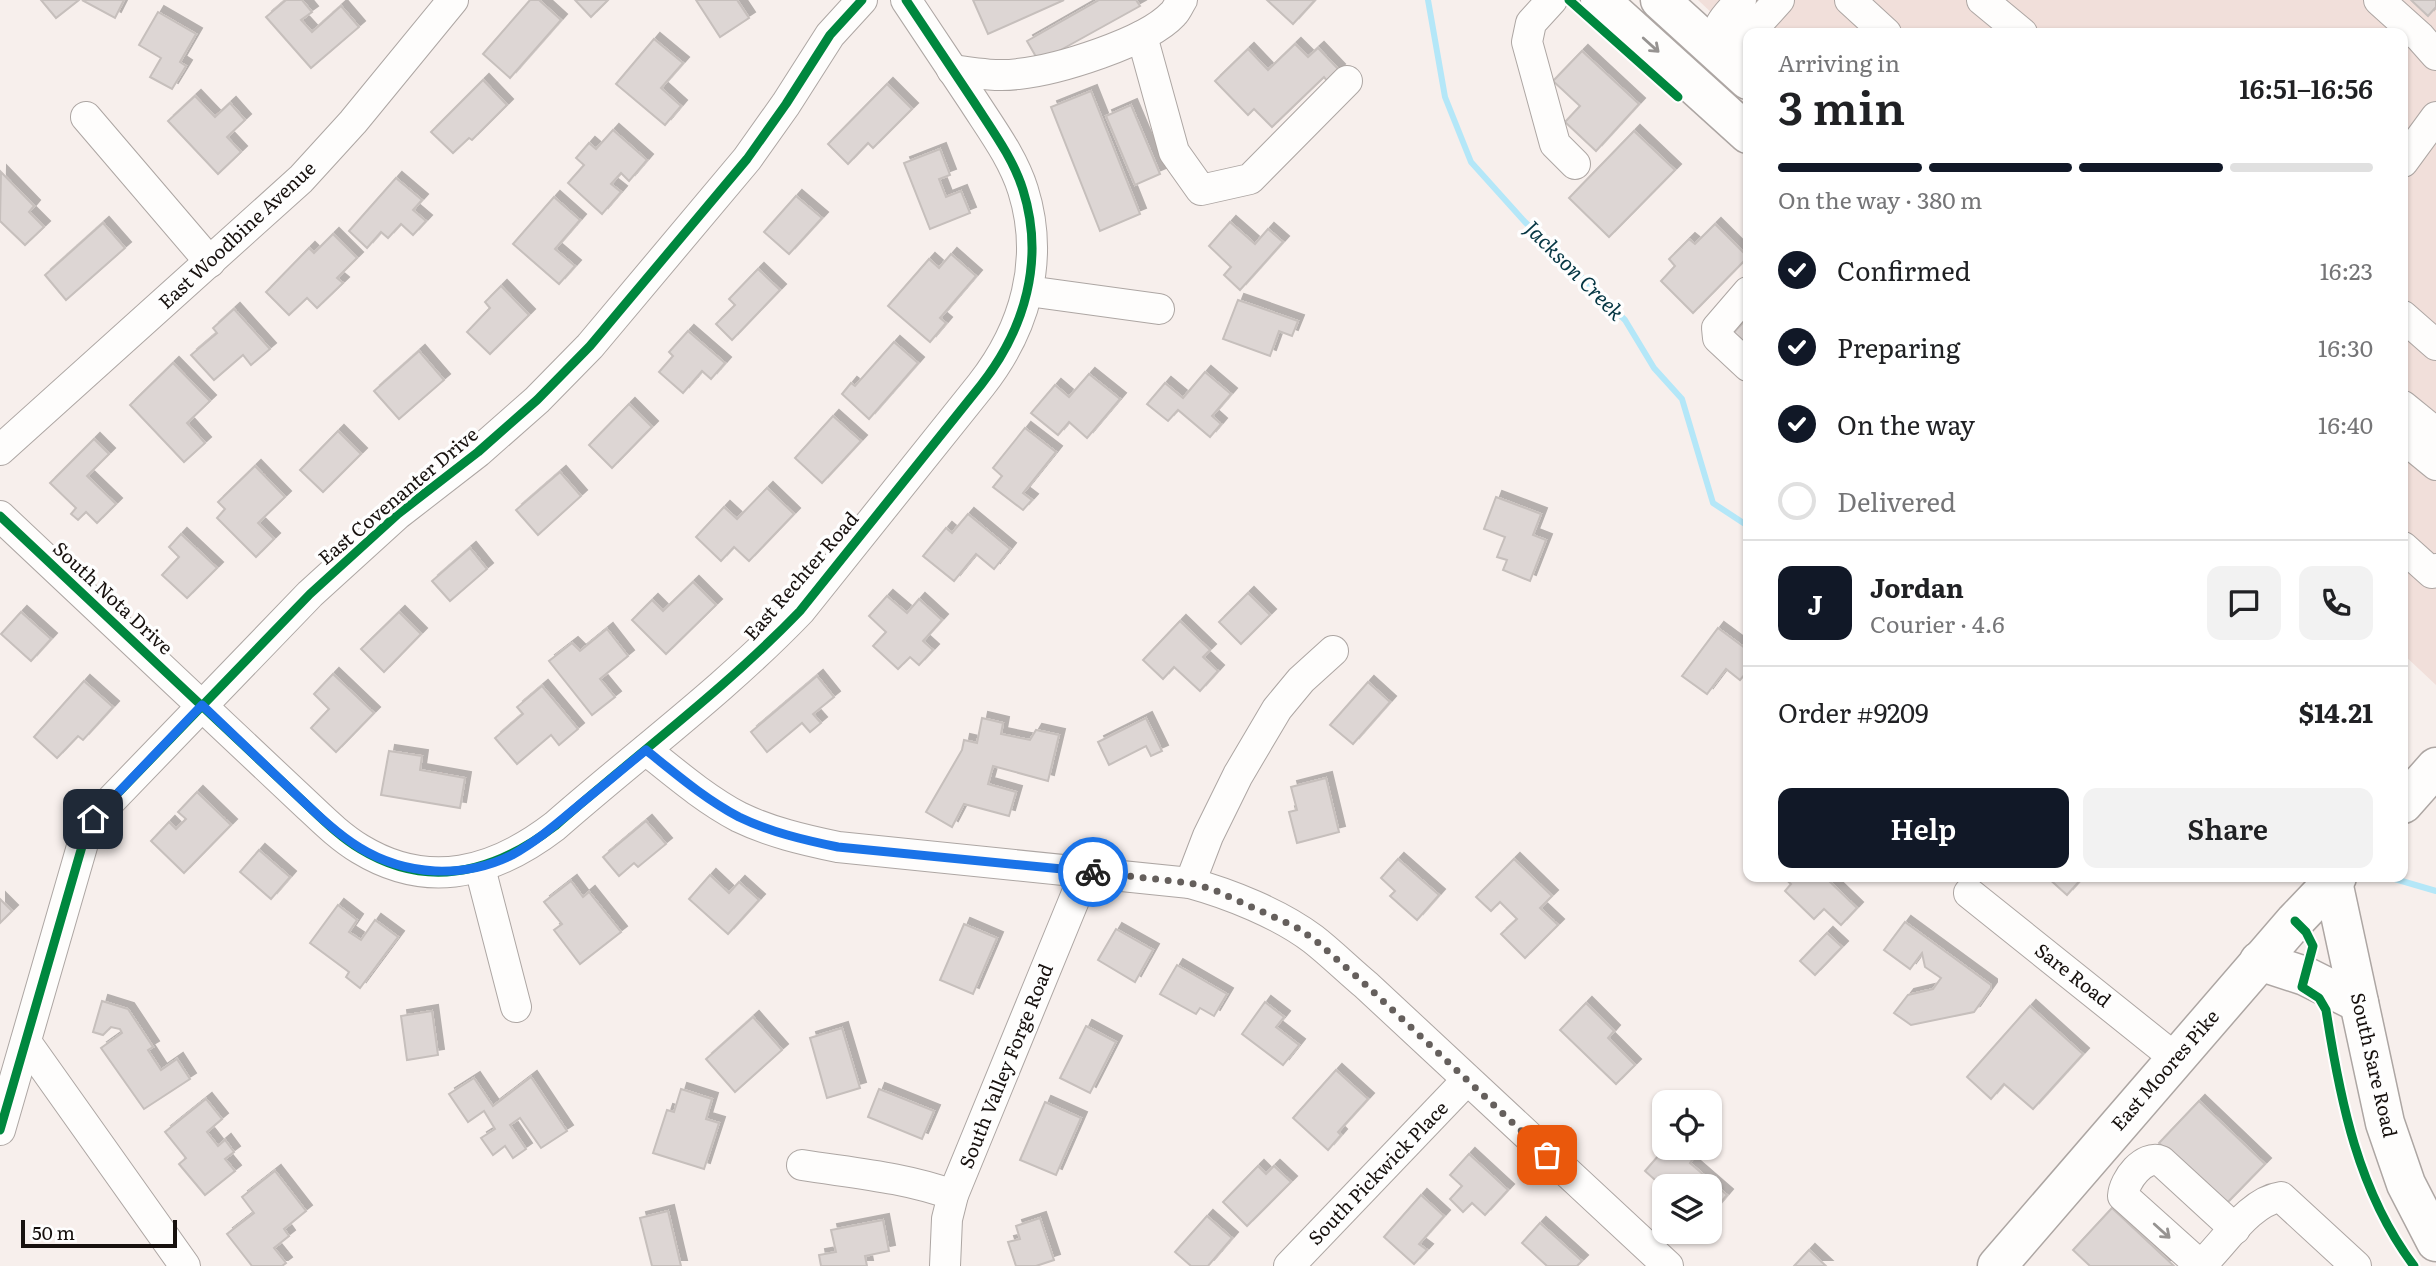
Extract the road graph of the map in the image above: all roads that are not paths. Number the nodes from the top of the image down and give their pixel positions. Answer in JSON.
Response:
{"nodes":[{"id":1,"x":862,"y":0,"type":"edge"},
{"id":2,"x":906,"y":0,"type":"edge"},
{"id":3,"x":1182,"y":0,"type":"edge"},
{"id":4,"x":1552,"y":0,"type":"edge"},
{"id":5,"x":1600,"y":0,"type":"edge"},
{"id":6,"x":1660,"y":0,"type":"edge"},
{"id":7,"x":1741,"y":0,"type":"edge"},
{"id":8,"x":1779,"y":0,"type":"edge"},
{"id":9,"x":1850,"y":0,"type":"edge"},
{"id":10,"x":1982,"y":0,"type":"edge"},
{"id":11,"x":2379,"y":0,"type":"edge"},
{"id":12,"x":436,"y":7,"type":"edge"},
{"id":13,"x":1750,"y":28,"type":"edge"},
{"id":14,"x":1881,"y":28,"type":"edge"},
{"id":15,"x":2016,"y":28,"type":"edge"},
{"id":16,"x":1142,"y":36,"type":"junction"},
{"id":17,"x":1738,"y":39,"type":"edge"},
{"id":18,"x":2424,"y":41,"type":"edge"},
{"id":19,"x":1743,"y":60,"type":"edge"},
{"id":20,"x":953,"y":70,"type":"junction"},
{"id":21,"x":1688,"y":79,"type":"junction"},
{"id":22,"x":1347,"y":81,"type":"dead end"},
{"id":23,"x":86,"y":117,"type":"dead end"},
{"id":24,"x":2436,"y":117,"type":"edge"},
{"id":25,"x":1743,"y":129,"type":"edge"},
{"id":26,"x":2408,"y":155,"type":"edge"},
{"id":27,"x":1575,"y":164,"type":"dead end"},
{"id":28,"x":210,"y":262,"type":"junction"},
{"id":29,"x":1028,"y":291,"type":"junction"},
{"id":30,"x":1743,"y":298,"type":"edge"},
{"id":31,"x":1159,"y":309,"type":"dead end"},
{"id":32,"x":2408,"y":320,"type":"edge"},
{"id":33,"x":2436,"y":345,"type":"edge"},
{"id":34,"x":1743,"y":361,"type":"edge"},
{"id":35,"x":2413,"y":427,"type":"edge"},
{"id":36,"x":0,"y":450,"type":"edge"},
{"id":37,"x":2436,"y":465,"type":"edge"},
{"id":38,"x":0,"y":516,"type":"edge"},
{"id":39,"x":2408,"y":551,"type":"edge"},
{"id":40,"x":2435,"y":573,"type":"edge"},
{"id":41,"x":1333,"y":651,"type":"dead end"},
{"id":42,"x":202,"y":705,"type":"junction"},
{"id":43,"x":646,"y":750,"type":"junction"},
{"id":44,"x":480,"y":868,"type":"junction"},
{"id":45,"x":1086,"y":871,"type":"junction"},
{"id":46,"x":2333,"y":882,"type":"edge"},
{"id":47,"x":1190,"y":883,"type":"junction"},
{"id":48,"x":1969,"y":893,"type":"dead end"},
{"id":49,"x":2259,"y":961,"type":"junction"},
{"id":50,"x":2359,"y":1003,"type":"junction"},
{"id":51,"x":516,"y":1007,"type":"dead end"},
{"id":52,"x":26,"y":1042,"type":"junction"},
{"id":53,"x":2175,"y":1058,"type":"junction"},
{"id":54,"x":1467,"y":1080,"type":"junction"},
{"id":55,"x":0,"y":1130,"type":"edge"},
{"id":56,"x":802,"y":1165,"type":"dead end"},
{"id":57,"x":953,"y":1195,"type":"junction"},
{"id":58,"x":2245,"y":1219,"type":"junction"},
{"id":59,"x":2436,"y":1242,"type":"edge"},
{"id":60,"x":185,"y":1266,"type":"edge"},
{"id":61,"x":945,"y":1266,"type":"edge"},
{"id":62,"x":1289,"y":1266,"type":"edge"},
{"id":63,"x":1668,"y":1266,"type":"edge"},
{"id":64,"x":1997,"y":1266,"type":"edge"},
{"id":65,"x":2202,"y":1266,"type":"edge"},
{"id":66,"x":2356,"y":1266,"type":"edge"}],
"edges":[{"from":1,"to":42,"type":"street","name":"East Covenanter Drive"},
{"from":2,"to":20,"type":"street","name":"East Rechter Road"},
{"from":3,"to":16,"type":"street"},
{"from":4,"to":27,"type":"street"},
{"from":5,"to":21,"type":"main road","one_way":true},
{"from":6,"to":17,"type":"main road"},
{"from":7,"to":17,"type":"street"},
{"from":8,"to":13,"type":"street"},
{"from":9,"to":14,"type":"street"},
{"from":10,"to":15,"type":"street"},
{"from":11,"to":18,"type":"street"},
{"from":12,"to":28,"type":"street","name":"East Woodbine Avenue"},
{"from":16,"to":20,"type":"street"},
{"from":16,"to":22,"type":"street"},
{"from":17,"to":19,"type":"main road"},
{"from":17,"to":21,"type":"main road"},
{"from":20,"to":29,"type":"street","name":"East Rechter Road"},
{"from":21,"to":25,"type":"main road"},
{"from":23,"to":28,"type":"street"},
{"from":24,"to":26,"type":"street"},
{"from":28,"to":36,"type":"street","name":"East Woodbine Avenue"},
{"from":29,"to":31,"type":"street"},
{"from":29,"to":43,"type":"street","name":"East Rechter Road"},
{"from":30,"to":34,"type":"street"},
{"from":32,"to":33,"type":"street"},
{"from":35,"to":37,"type":"street"},
{"from":38,"to":42,"type":"street","name":"South Nota Drive"},
{"from":39,"to":40,"type":"street"},
{"from":41,"to":47,"type":"street"},
{"from":42,"to":44,"type":"street","name":"East Rechter Road"},
{"from":42,"to":52,"type":"street","name":"East Covenanter Drive"},
{"from":43,"to":44,"type":"street","name":"East Rechter Road"},
{"from":43,"to":45,"type":"street"},
{"from":44,"to":51,"type":"street"},
{"from":45,"to":47,"type":"street"},
{"from":45,"to":57,"type":"street","name":"South Valley Forge Road"},
{"from":46,"to":49,"type":"main road","name":"East Moores Pike"},
{"from":46,"to":50,"type":"main road","name":"South Sare Road"},
{"from":47,"to":54,"type":"street"},
{"from":48,"to":53,"type":"street","name":"Sare Road"},
{"from":49,"to":50,"type":"main road"},
{"from":49,"to":53,"type":"main road","name":"East Moores Pike"},
{"from":50,"to":59,"type":"main road","name":"South Sare Road"},
{"from":52,"to":55,"type":"street","name":"East Covenanter Drive"},
{"from":52,"to":60,"type":"street"},
{"from":53,"to":64,"type":"main road","name":"East Moores Pike"},
{"from":54,"to":62,"type":"street","name":"South Pickwick Place"},
{"from":54,"to":63,"type":"street"},
{"from":56,"to":57,"type":"street"},
{"from":57,"to":61,"type":"street","name":"South Valley Forge Road"},
{"from":58,"to":65,"type":"street"},
{"from":58,"to":65,"type":"street","one_way":true},
{"from":58,"to":66,"type":"street"}]}
